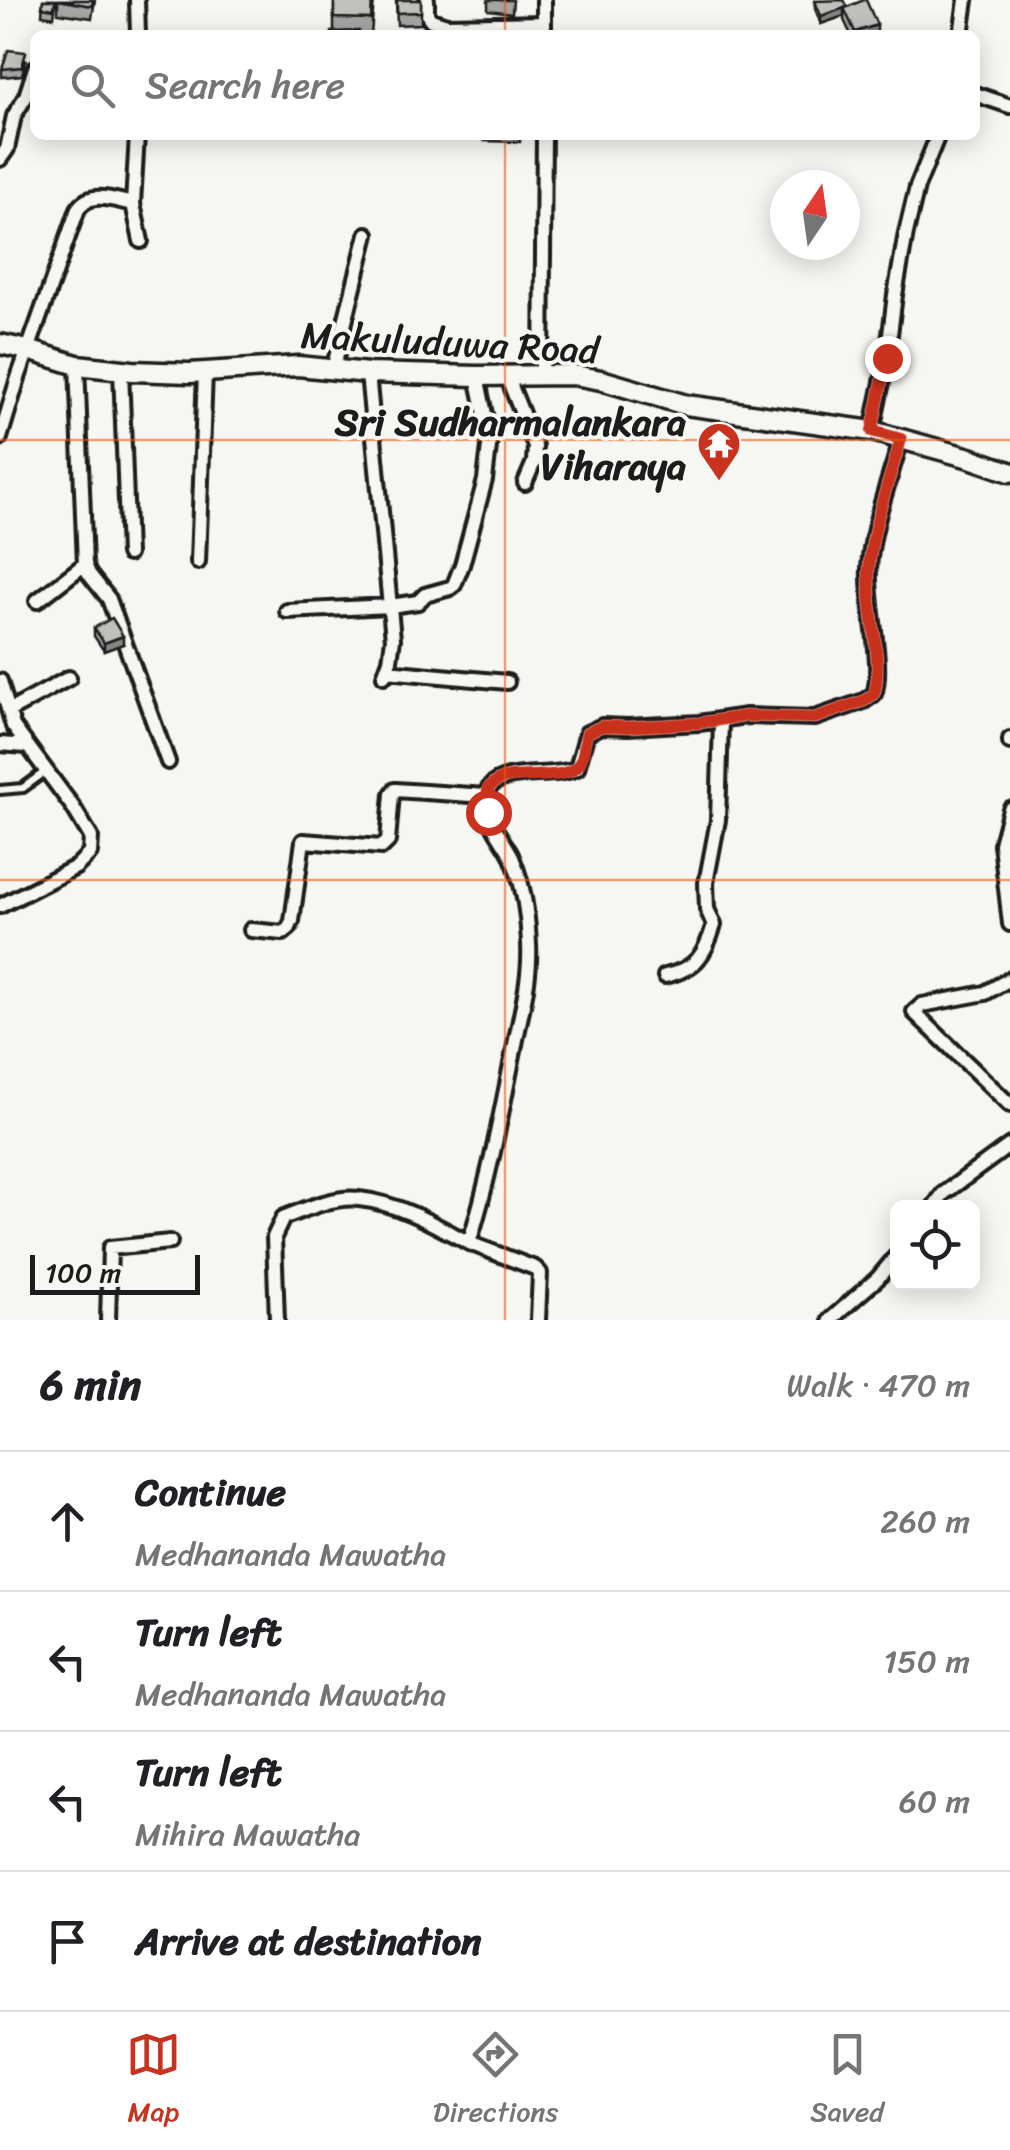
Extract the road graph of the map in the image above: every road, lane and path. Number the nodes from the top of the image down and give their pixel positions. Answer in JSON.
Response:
{"nodes":[{"id":1,"x":137,"y":0,"type":"edge"},
{"id":2,"x":427,"y":0,"type":"edge"},
{"id":3,"x":544,"y":0,"type":"edge"},
{"id":4,"x":966,"y":0,"type":"edge"},
{"id":5,"x":544,"y":29,"type":"edge"},
{"id":6,"x":138,"y":30,"type":"edge"},
{"id":7,"x":962,"y":30,"type":"edge"},
{"id":8,"x":30,"y":84,"type":"edge"},
{"id":9,"x":980,"y":96,"type":"edge"},
{"id":10,"x":1010,"y":106,"type":"edge"},
{"id":11,"x":138,"y":140,"type":"edge"},
{"id":12,"x":544,"y":140,"type":"edge"},
{"id":13,"x":936,"y":140,"type":"edge"},
{"id":14,"x":0,"y":159,"type":"edge"},
{"id":15,"x":133,"y":204,"type":"junction"},
{"id":16,"x":367,"y":234,"type":"dead end"},
{"id":17,"x":141,"y":241,"type":"dead end"},
{"id":18,"x":0,"y":344,"type":"edge"},
{"id":19,"x":28,"y":350,"type":"junction"},
{"id":20,"x":77,"y":365,"type":"junction"},
{"id":21,"x":121,"y":370,"type":"junction"},
{"id":22,"x":333,"y":370,"type":"junction"},
{"id":23,"x":205,"y":372,"type":"junction"},
{"id":24,"x":368,"y":373,"type":"junction"},
{"id":25,"x":542,"y":375,"type":"junction"},
{"id":26,"x":476,"y":376,"type":"junction"},
{"id":27,"x":507,"y":376,"type":"junction"},
{"id":28,"x":872,"y":431,"type":"junction"},
{"id":29,"x":0,"y":438,"type":"edge"},
{"id":30,"x":901,"y":439,"type":"junction"},
{"id":31,"x":1010,"y":472,"type":"edge"},
{"id":32,"x":525,"y":483,"type":"dead end"},
{"id":33,"x":128,"y":554,"type":"dead end"},
{"id":34,"x":198,"y":562,"type":"dead end"},
{"id":35,"x":85,"y":564,"type":"junction"},
{"id":36,"x":37,"y":601,"type":"dead end"},
{"id":37,"x":390,"y":606,"type":"junction"},
{"id":38,"x":287,"y":611,"type":"dead end"},
{"id":39,"x":69,"y":678,"type":"dead end"},
{"id":40,"x":0,"y":681,"type":"edge"},
{"id":41,"x":507,"y":682,"type":"dead end"},
{"id":42,"x":9,"y":711,"type":"junction"},
{"id":43,"x":721,"y":721,"type":"junction"},
{"id":44,"x":0,"y":744,"type":"edge"},
{"id":45,"x":26,"y":746,"type":"junction"},
{"id":46,"x":168,"y":762,"type":"dead end"},
{"id":47,"x":47,"y":770,"type":"junction"},
{"id":48,"x":0,"y":790,"type":"edge"},
{"id":49,"x":486,"y":796,"type":"junction"},
{"id":50,"x":1010,"y":809,"type":"edge"},
{"id":51,"x":0,"y":906,"type":"edge"},
{"id":52,"x":1010,"y":924,"type":"edge"},
{"id":53,"x":251,"y":930,"type":"dead end"},
{"id":54,"x":665,"y":976,"type":"dead end"},
{"id":55,"x":1010,"y":979,"type":"edge"},
{"id":56,"x":1010,"y":1105,"type":"edge"},
{"id":57,"x":1010,"y":1145,"type":"edge"},
{"id":58,"x":939,"y":1200,"type":"edge"},
{"id":59,"x":170,"y":1242,"type":"dead end"},
{"id":60,"x":470,"y":1243,"type":"junction"},
{"id":61,"x":890,"y":1264,"type":"edge"},
{"id":62,"x":108,"y":1320,"type":"edge"},
{"id":63,"x":278,"y":1320,"type":"edge"},
{"id":64,"x":538,"y":1320,"type":"edge"},
{"id":65,"x":830,"y":1320,"type":"edge"}],
"edges":[{"from":1,"to":6,"type":"street"},
{"from":2,"to":5,"type":"street"},
{"from":3,"to":5,"type":"street"},
{"from":4,"to":7,"type":"street"},
{"from":8,"to":14,"type":"street"},
{"from":9,"to":10,"type":"street"},
{"from":11,"to":15,"type":"street"},
{"from":12,"to":25,"type":"street"},
{"from":13,"to":28,"type":"street"},
{"from":15,"to":17,"type":"street"},
{"from":15,"to":19,"type":"street"},
{"from":16,"to":22,"type":"street"},
{"from":18,"to":19,"type":"street","name":"Makuluduwa Road"},
{"from":19,"to":20,"type":"street","name":"Makuluduwa Road"},
{"from":19,"to":29,"type":"street"},
{"from":20,"to":21,"type":"street","name":"Makuluduwa Road"},
{"from":20,"to":35,"type":"street"},
{"from":21,"to":23,"type":"street","name":"Makuluduwa Road"},
{"from":21,"to":33,"type":"street"},
{"from":22,"to":23,"type":"street","name":"Makuluduwa Road"},
{"from":22,"to":24,"type":"street","name":"Makuluduwa Road"},
{"from":23,"to":34,"type":"street"},
{"from":24,"to":26,"type":"street","name":"Makuluduwa Road"},
{"from":24,"to":37,"type":"street"},
{"from":25,"to":27,"type":"street","name":"Makuluduwa Road"},
{"from":25,"to":28,"type":"street","name":"Makuluduwa Road"},
{"from":26,"to":27,"type":"street","name":"Makuluduwa Road"},
{"from":26,"to":37,"type":"street"},
{"from":27,"to":32,"type":"street"},
{"from":28,"to":30,"type":"street","name":"Makuluduwa Road"},
{"from":30,"to":31,"type":"street","name":"Makuluduwa Road"},
{"from":30,"to":43,"type":"street"},
{"from":35,"to":36,"type":"street"},
{"from":35,"to":46,"type":"street"},
{"from":37,"to":38,"type":"street"},
{"from":37,"to":41,"type":"street"},
{"from":39,"to":42,"type":"street"},
{"from":40,"to":42,"type":"street"},
{"from":42,"to":45,"type":"street"},
{"from":43,"to":49,"type":"street"},
{"from":43,"to":54,"type":"street"},
{"from":44,"to":45,"type":"street"},
{"from":45,"to":47,"type":"street"},
{"from":47,"to":48,"type":"lane"},
{"from":47,"to":51,"type":"street"},
{"from":49,"to":53,"type":"street"},
{"from":49,"to":60,"type":"street"},
{"from":50,"to":52,"type":"street"},
{"from":55,"to":56,"type":"street"},
{"from":57,"to":58,"type":"street"},
{"from":59,"to":62,"type":"street"},
{"from":60,"to":63,"type":"street"},
{"from":60,"to":64,"type":"street"},
{"from":61,"to":65,"type":"street"}]}
